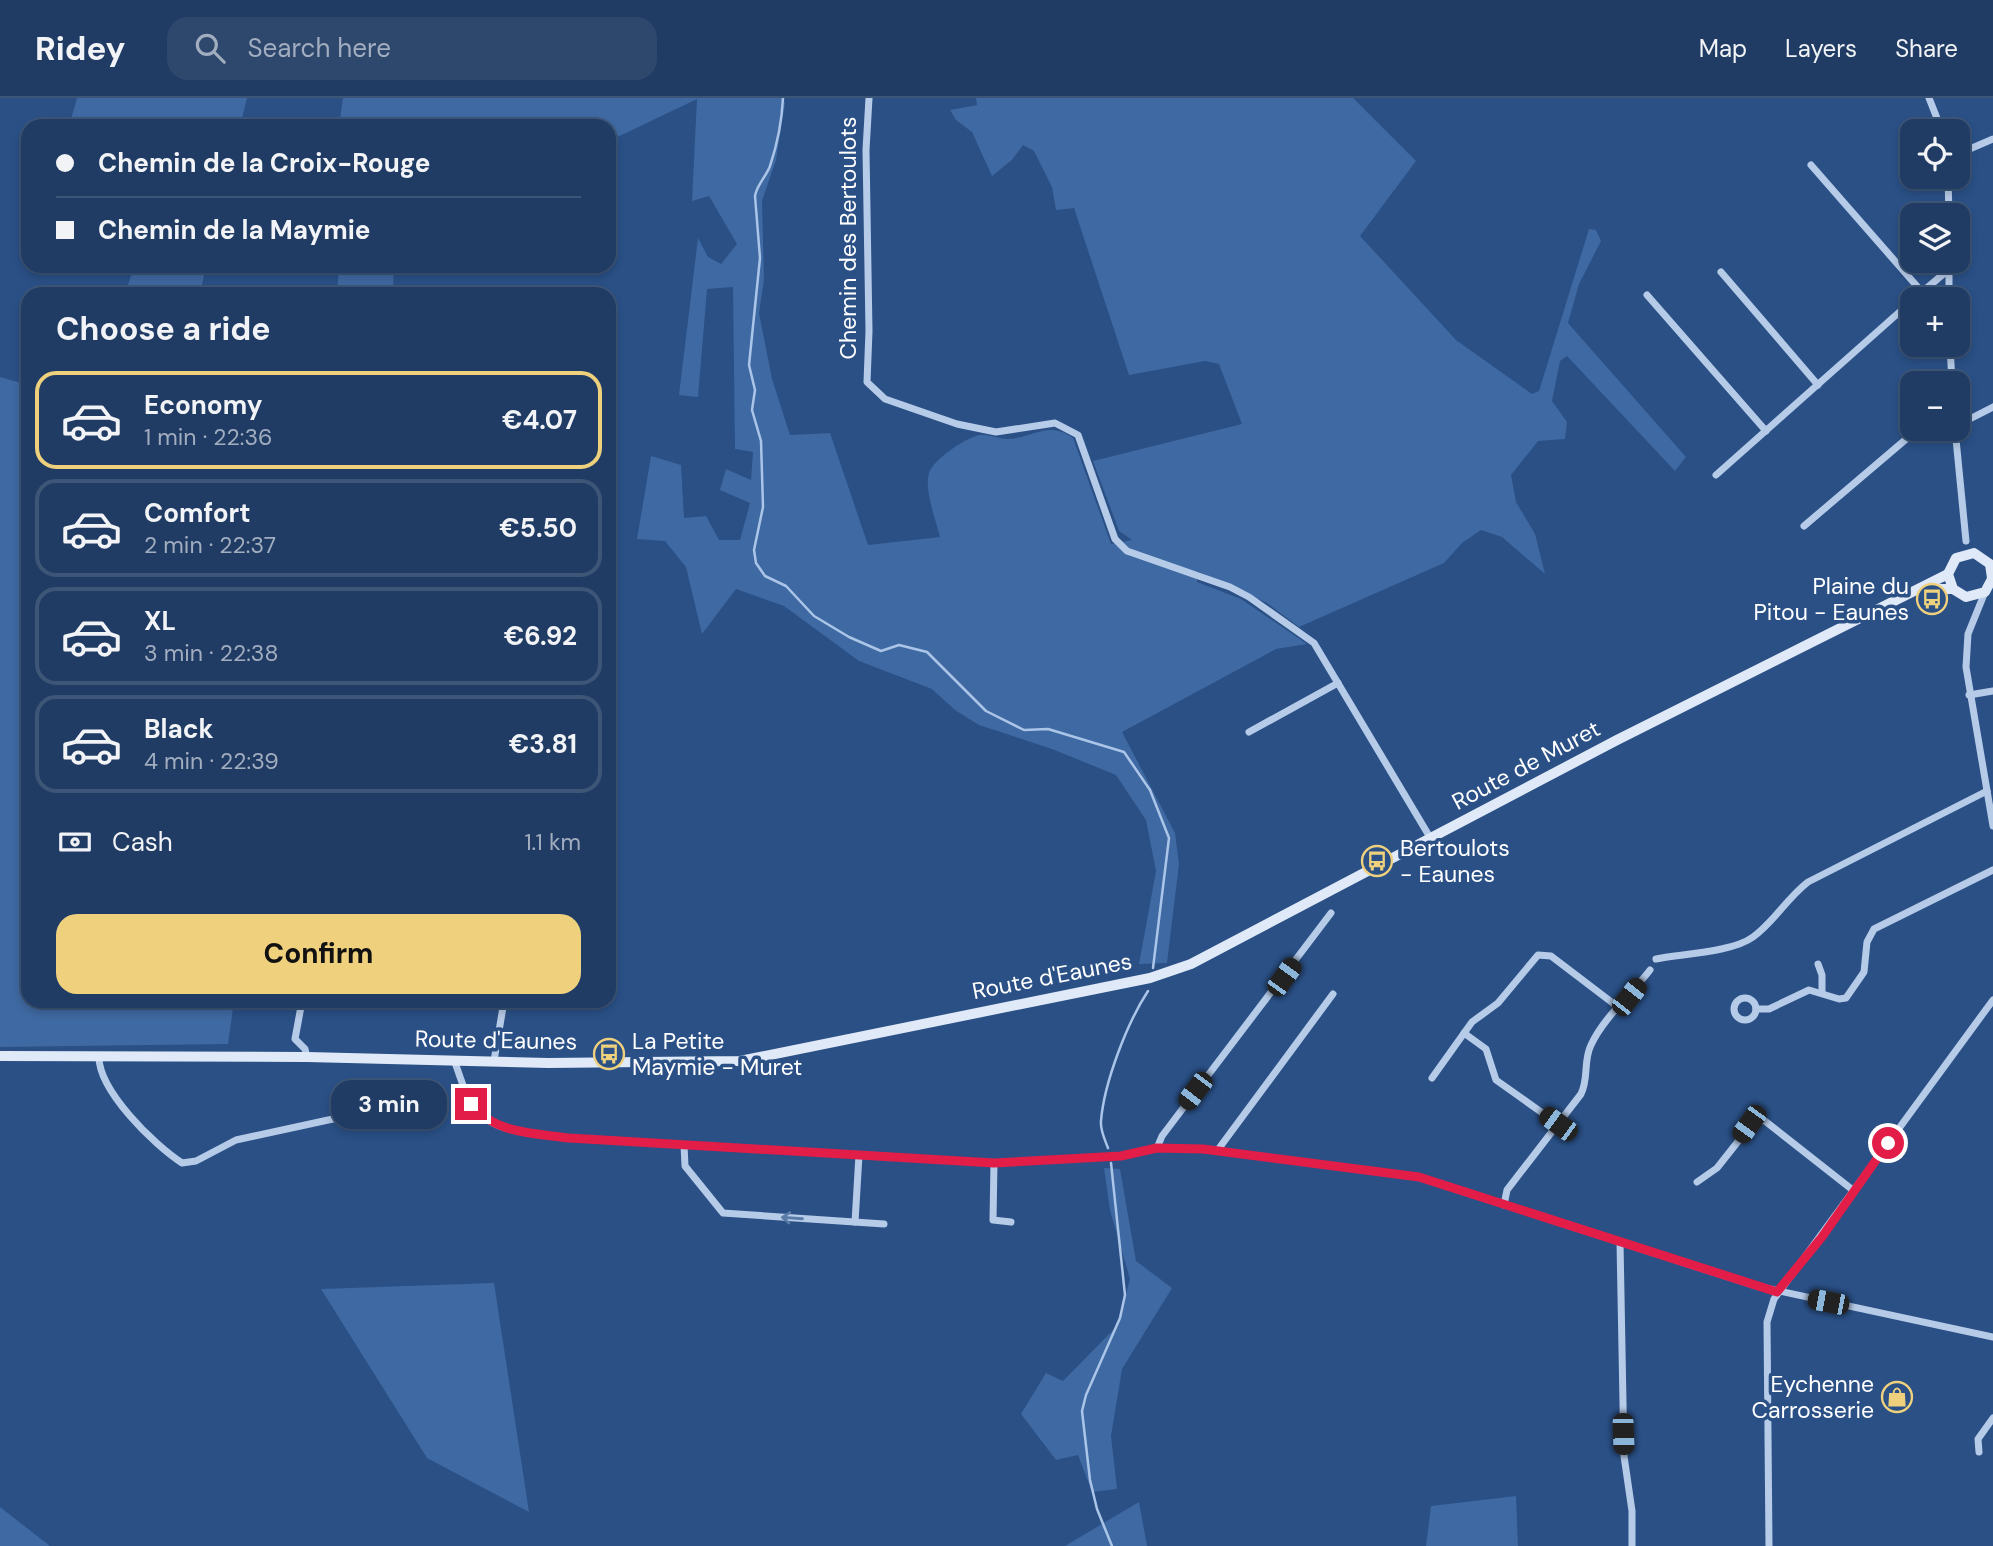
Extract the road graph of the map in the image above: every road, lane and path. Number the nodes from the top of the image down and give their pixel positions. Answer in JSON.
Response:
{"nodes":[{"id":1,"x":869,"y":98,"type":"edge"},
{"id":2,"x":1929,"y":98,"type":"edge"},
{"id":3,"x":1937,"y":119,"type":"edge"},
{"id":4,"x":1993,"y":139,"type":"edge"},
{"id":5,"x":1970,"y":149,"type":"edge"},
{"id":6,"x":1811,"y":165,"type":"dead end"},
{"id":7,"x":1721,"y":272,"type":"dead end"},
{"id":8,"x":1940,"y":273,"type":"edge"},
{"id":9,"x":1918,"y":287,"type":"edge"},
{"id":10,"x":1927,"y":287,"type":"edge"},
{"id":11,"x":1647,"y":295,"type":"dead end"},
{"id":12,"x":1900,"y":312,"type":"edge"},
{"id":13,"x":1818,"y":385,"type":"junction"},
{"id":14,"x":1993,"y":407,"type":"edge"},
{"id":15,"x":1970,"y":419,"type":"edge"},
{"id":16,"x":1766,"y":431,"type":"junction"},
{"id":17,"x":1904,"y":441,"type":"edge"},
{"id":18,"x":1957,"y":441,"type":"edge"},
{"id":19,"x":1716,"y":475,"type":"dead end"},
{"id":20,"x":1804,"y":526,"type":"dead end"},
{"id":21,"x":1966,"y":541,"type":"junction"},
{"id":22,"x":1961,"y":555,"type":"junction"},
{"id":23,"x":1984,"y":556,"type":"edge"},
{"id":24,"x":1948,"y":574,"type":"junction"},
{"id":25,"x":1993,"y":577,"type":"edge"},
{"id":26,"x":1923,"y":589,"type":"junction"},
{"id":27,"x":1953,"y":589,"type":"junction"},
{"id":28,"x":1985,"y":592,"type":"junction"},
{"id":29,"x":1966,"y":597,"type":"junction"},
{"id":30,"x":1974,"y":613,"type":"junction"},
{"id":31,"x":1338,"y":683,"type":"junction"},
{"id":32,"x":1993,"y":691,"type":"edge"},
{"id":33,"x":1969,"y":695,"type":"junction"},
{"id":34,"x":1249,"y":732,"type":"dead end"},
{"id":35,"x":1987,"y":791,"type":"junction"},
{"id":36,"x":1993,"y":826,"type":"edge"},
{"id":37,"x":1431,"y":840,"type":"junction"},
{"id":38,"x":1993,"y":870,"type":"edge"},
{"id":39,"x":1331,"y":913,"type":"dead end"},
{"id":40,"x":1656,"y":959,"type":"dead end"},
{"id":41,"x":1818,"y":964,"type":"dead end"},
{"id":42,"x":1650,"y":970,"type":"dead end"},
{"id":43,"x":1150,"y":978,"type":"joint"},
{"id":44,"x":1822,"y":993,"type":"junction"},
{"id":45,"x":1333,"y":994,"type":"dead end"},
{"id":46,"x":1993,"y":1000,"type":"edge"},
{"id":47,"x":1618,"y":1007,"type":"junction"},
{"id":48,"x":301,"y":1008,"type":"edge"},
{"id":49,"x":503,"y":1008,"type":"edge"},
{"id":50,"x":1756,"y":1009,"type":"dead end"},
{"id":51,"x":1464,"y":1033,"type":"junction"},
{"id":52,"x":0,"y":1056,"type":"edge"},
{"id":53,"x":99,"y":1056,"type":"junction"},
{"id":54,"x":307,"y":1057,"type":"junction"},
{"id":55,"x":454,"y":1060,"type":"junction"},
{"id":56,"x":494,"y":1061,"type":"junction"},
{"id":57,"x":1432,"y":1078,"type":"dead end"},
{"id":58,"x":342,"y":1117,"type":"dead end"},
{"id":59,"x":1558,"y":1124,"type":"junction"},
{"id":60,"x":684,"y":1145,"type":"junction"},
{"id":61,"x":1157,"y":1148,"type":"junction"},
{"id":62,"x":1217,"y":1151,"type":"junction"},
{"id":63,"x":859,"y":1155,"type":"junction"},
{"id":64,"x":994,"y":1163,"type":"junction"},
{"id":65,"x":1697,"y":1182,"type":"dead end"},
{"id":66,"x":1854,"y":1191,"type":"junction"},
{"id":67,"x":1504,"y":1205,"type":"junction"},
{"id":68,"x":855,"y":1222,"type":"junction"},
{"id":69,"x":1011,"y":1222,"type":"dead end"},
{"id":70,"x":884,"y":1224,"type":"dead end"},
{"id":71,"x":1620,"y":1242,"type":"junction"},
{"id":72,"x":1777,"y":1292,"type":"junction"},
{"id":73,"x":1993,"y":1337,"type":"edge"},
{"id":74,"x":1993,"y":1418,"type":"edge"},
{"id":75,"x":1979,"y":1452,"type":"dead end"},
{"id":76,"x":1632,"y":1546,"type":"edge"},
{"id":77,"x":1769,"y":1546,"type":"edge"}],
"edges":[{"from":1,"to":31,"type":"street","name":"Chemin des Bertoulots"},
{"from":2,"to":3,"type":"street"},
{"from":4,"to":5,"type":"street"},
{"from":6,"to":9,"type":"street"},
{"from":7,"to":13,"type":"street"},
{"from":8,"to":10,"type":"street"},
{"from":11,"to":16,"type":"street"},
{"from":12,"to":13,"type":"street"},
{"from":13,"to":16,"type":"street"},
{"from":14,"to":15,"type":"street"},
{"from":16,"to":19,"type":"street"},
{"from":17,"to":20,"type":"street"},
{"from":18,"to":21,"type":"street"},
{"from":21,"to":22,"type":"street"},
{"from":21,"to":23,"type":"street"},
{"from":22,"to":23,"type":"main road"},
{"from":22,"to":24,"type":"main road"},
{"from":23,"to":25,"type":"main road"},
{"from":24,"to":26,"type":"main road","name":"Route de Muret"},
{"from":24,"to":27,"type":"main road"},
{"from":25,"to":28,"type":"main road"},
{"from":26,"to":27,"type":"main road"},
{"from":26,"to":37,"type":"main road","name":"Route de Muret"},
{"from":27,"to":29,"type":"main road"},
{"from":28,"to":29,"type":"main road"},
{"from":28,"to":30,"type":"street"},
{"from":29,"to":30,"type":"street"},
{"from":30,"to":33,"type":"street"},
{"from":31,"to":34,"type":"street"},
{"from":31,"to":37,"type":"street","name":"Chemin des Bertoulots"},
{"from":32,"to":33,"type":"street"},
{"from":33,"to":35,"type":"street"},
{"from":35,"to":36,"type":"street"},
{"from":35,"to":40,"type":"street"},
{"from":37,"to":43,"type":"main road","name":"Route de Muret"},
{"from":38,"to":44,"type":"street"},
{"from":39,"to":61,"type":"street"},
{"from":41,"to":44,"type":"street"},
{"from":42,"to":47,"type":"street"},
{"from":43,"to":56,"type":"main road","name":"Route d'Eaunes"},
{"from":44,"to":50,"type":"street"},
{"from":45,"to":62,"type":"street"},
{"from":46,"to":66,"type":"street"},
{"from":47,"to":51,"type":"street"},
{"from":47,"to":59,"type":"street"},
{"from":48,"to":54,"type":"street"},
{"from":49,"to":56,"type":"street"},
{"from":51,"to":57,"type":"street"},
{"from":51,"to":59,"type":"street"},
{"from":52,"to":53,"type":"main road","name":"Route d'Eaunes"},
{"from":53,"to":54,"type":"main road","name":"Route d'Eaunes"},
{"from":53,"to":58,"type":"street"},
{"from":54,"to":55,"type":"main road","name":"Route d'Eaunes"},
{"from":55,"to":56,"type":"main road","name":"Route d'Eaunes"},
{"from":55,"to":60,"type":"street"},
{"from":59,"to":67,"type":"street"},
{"from":60,"to":63,"type":"street"},
{"from":68,"to":60,"type":"street","one_way":true},
{"from":61,"to":62,"type":"street"},
{"from":61,"to":64,"type":"street"},
{"from":62,"to":67,"type":"street"},
{"from":63,"to":64,"type":"street"},
{"from":63,"to":68,"type":"street"},
{"from":64,"to":69,"type":"street"},
{"from":65,"to":66,"type":"street"},
{"from":66,"to":72,"type":"street"},
{"from":67,"to":71,"type":"street"},
{"from":68,"to":70,"type":"street"},
{"from":71,"to":72,"type":"street"},
{"from":71,"to":76,"type":"street"},
{"from":72,"to":73,"type":"street"},
{"from":72,"to":77,"type":"street"},
{"from":74,"to":75,"type":"street"}]}
